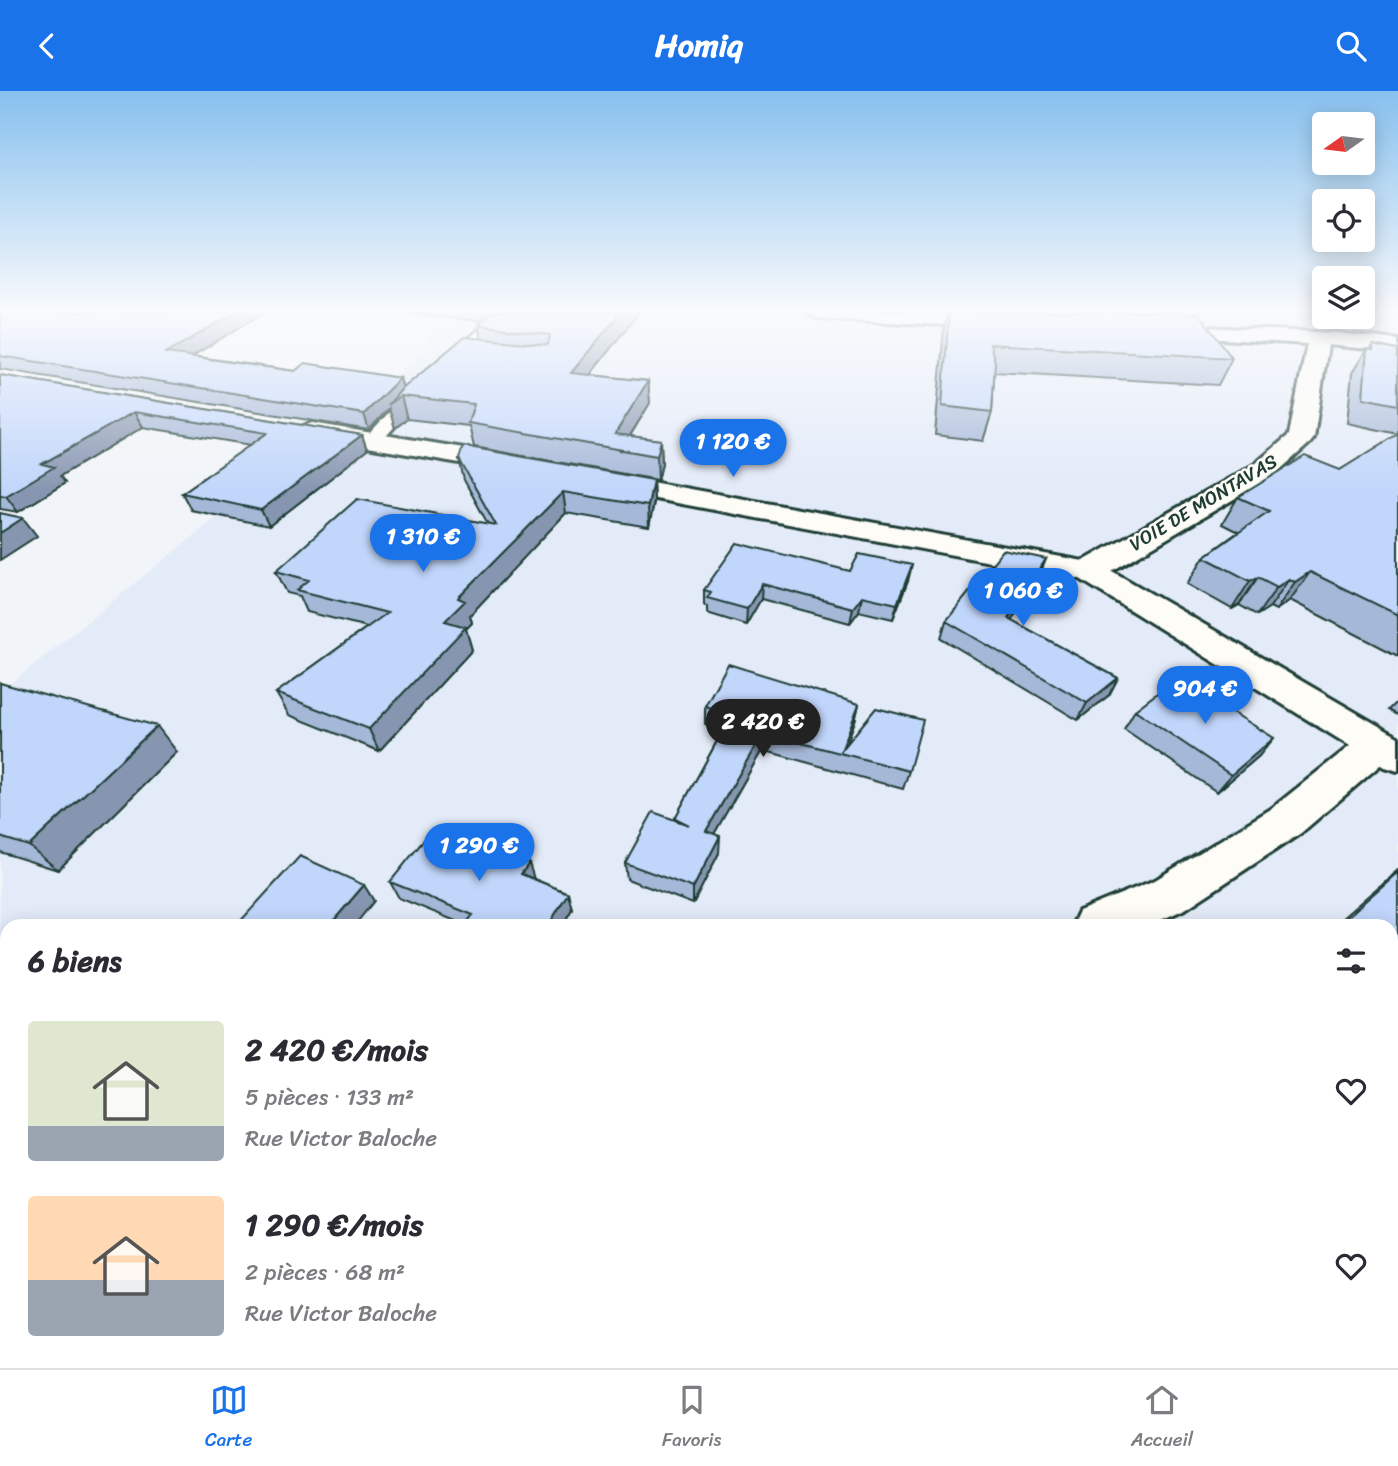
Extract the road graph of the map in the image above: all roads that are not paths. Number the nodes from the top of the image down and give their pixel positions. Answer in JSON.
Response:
{"nodes":[{"id":1,"x":440,"y":372,"type":"edge"},
{"id":2,"x":1312,"y":372,"type":"edge"},
{"id":3,"x":280,"y":425,"type":"edge"},
{"id":4,"x":372,"y":441,"type":"junction"},
{"id":5,"x":1089,"y":571,"type":"junction"},
{"id":6,"x":1389,"y":750,"type":"edge"},
{"id":7,"x":1112,"y":919,"type":"edge"}],
"edges":[{"from":1,"to":4,"type":"lane"},
{"from":2,"to":5,"type":"street","name":"VOIE DE MONTAVAS"},
{"from":3,"to":4,"type":"street"},
{"from":4,"to":5,"type":"street"},
{"from":5,"to":6,"type":"street"},
{"from":6,"to":7,"type":"street"}]}
